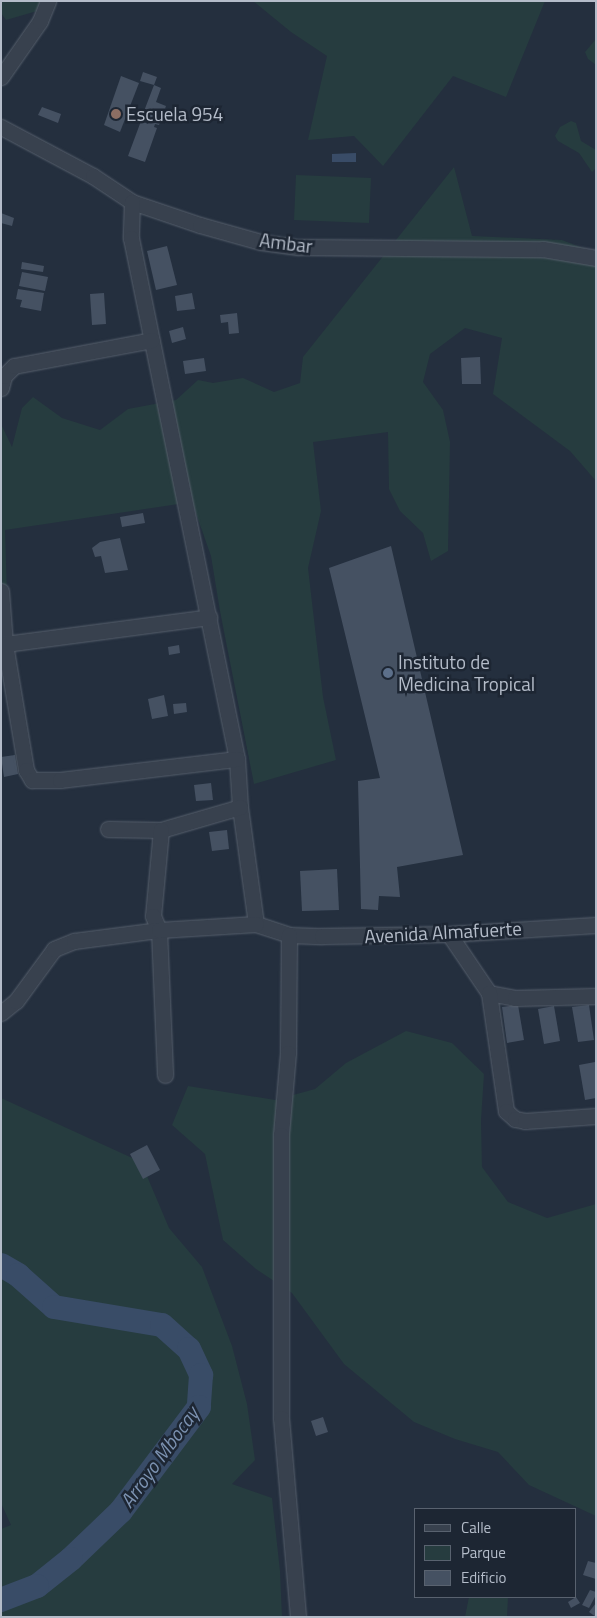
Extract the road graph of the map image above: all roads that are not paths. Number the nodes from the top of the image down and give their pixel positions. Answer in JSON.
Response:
{"nodes":[{"id":1,"x":48,"y":1,"type":"edge"},
{"id":2,"x":1,"y":77,"type":"edge"},
{"id":3,"x":1,"y":128,"type":"edge"},
{"id":4,"x":132,"y":202,"type":"junction"},
{"id":5,"x":596,"y":258,"type":"edge"},
{"id":6,"x":152,"y":340,"type":"junction"},
{"id":7,"x":1,"y":388,"type":"edge"},
{"id":8,"x":1,"y":591,"type":"edge"},
{"id":9,"x":209,"y":617,"type":"junction"},
{"id":10,"x":5,"y":644,"type":"junction"},
{"id":11,"x":237,"y":758,"type":"junction"},
{"id":12,"x":240,"y":807,"type":"junction"},
{"id":13,"x":108,"y":829,"type":"dead end"},
{"id":14,"x":161,"y":830,"type":"junction"},
{"id":15,"x":256,"y":924,"type":"junction"},
{"id":16,"x":596,"y":925,"type":"edge"},
{"id":17,"x":160,"y":930,"type":"junction"},
{"id":18,"x":449,"y":934,"type":"junction"},
{"id":19,"x":289,"y":935,"type":"junction"},
{"id":20,"x":489,"y":993,"type":"junction"},
{"id":21,"x":596,"y":996,"type":"edge"},
{"id":22,"x":1,"y":1013,"type":"edge"},
{"id":23,"x":165,"y":1075,"type":"dead end"},
{"id":24,"x":596,"y":1116,"type":"edge"},
{"id":25,"x":298,"y":1617,"type":"edge"}],
"edges":[{"from":1,"to":2,"type":"street"},
{"from":3,"to":4,"type":"street","name":"Ambar"},
{"from":4,"to":5,"type":"street","name":"Ambar"},
{"from":4,"to":6,"type":"street"},
{"from":6,"to":7,"type":"street"},
{"from":6,"to":9,"type":"street"},
{"from":8,"to":10,"type":"street"},
{"from":9,"to":10,"type":"street"},
{"from":9,"to":11,"type":"street"},
{"from":10,"to":11,"type":"street"},
{"from":11,"to":12,"type":"street"},
{"from":12,"to":14,"type":"street"},
{"from":12,"to":15,"type":"street"},
{"from":13,"to":14,"type":"street"},
{"from":14,"to":17,"type":"street"},
{"from":15,"to":17,"type":"street"},
{"from":15,"to":19,"type":"street","name":"Avenida Almafuerte"},
{"from":16,"to":18,"type":"street","name":"Avenida Almafuerte"},
{"from":17,"to":22,"type":"street"},
{"from":17,"to":23,"type":"street"},
{"from":18,"to":19,"type":"street","name":"Avenida Almafuerte"},
{"from":18,"to":20,"type":"street"},
{"from":19,"to":25,"type":"street"},
{"from":20,"to":21,"type":"street"},
{"from":20,"to":24,"type":"street"}]}
